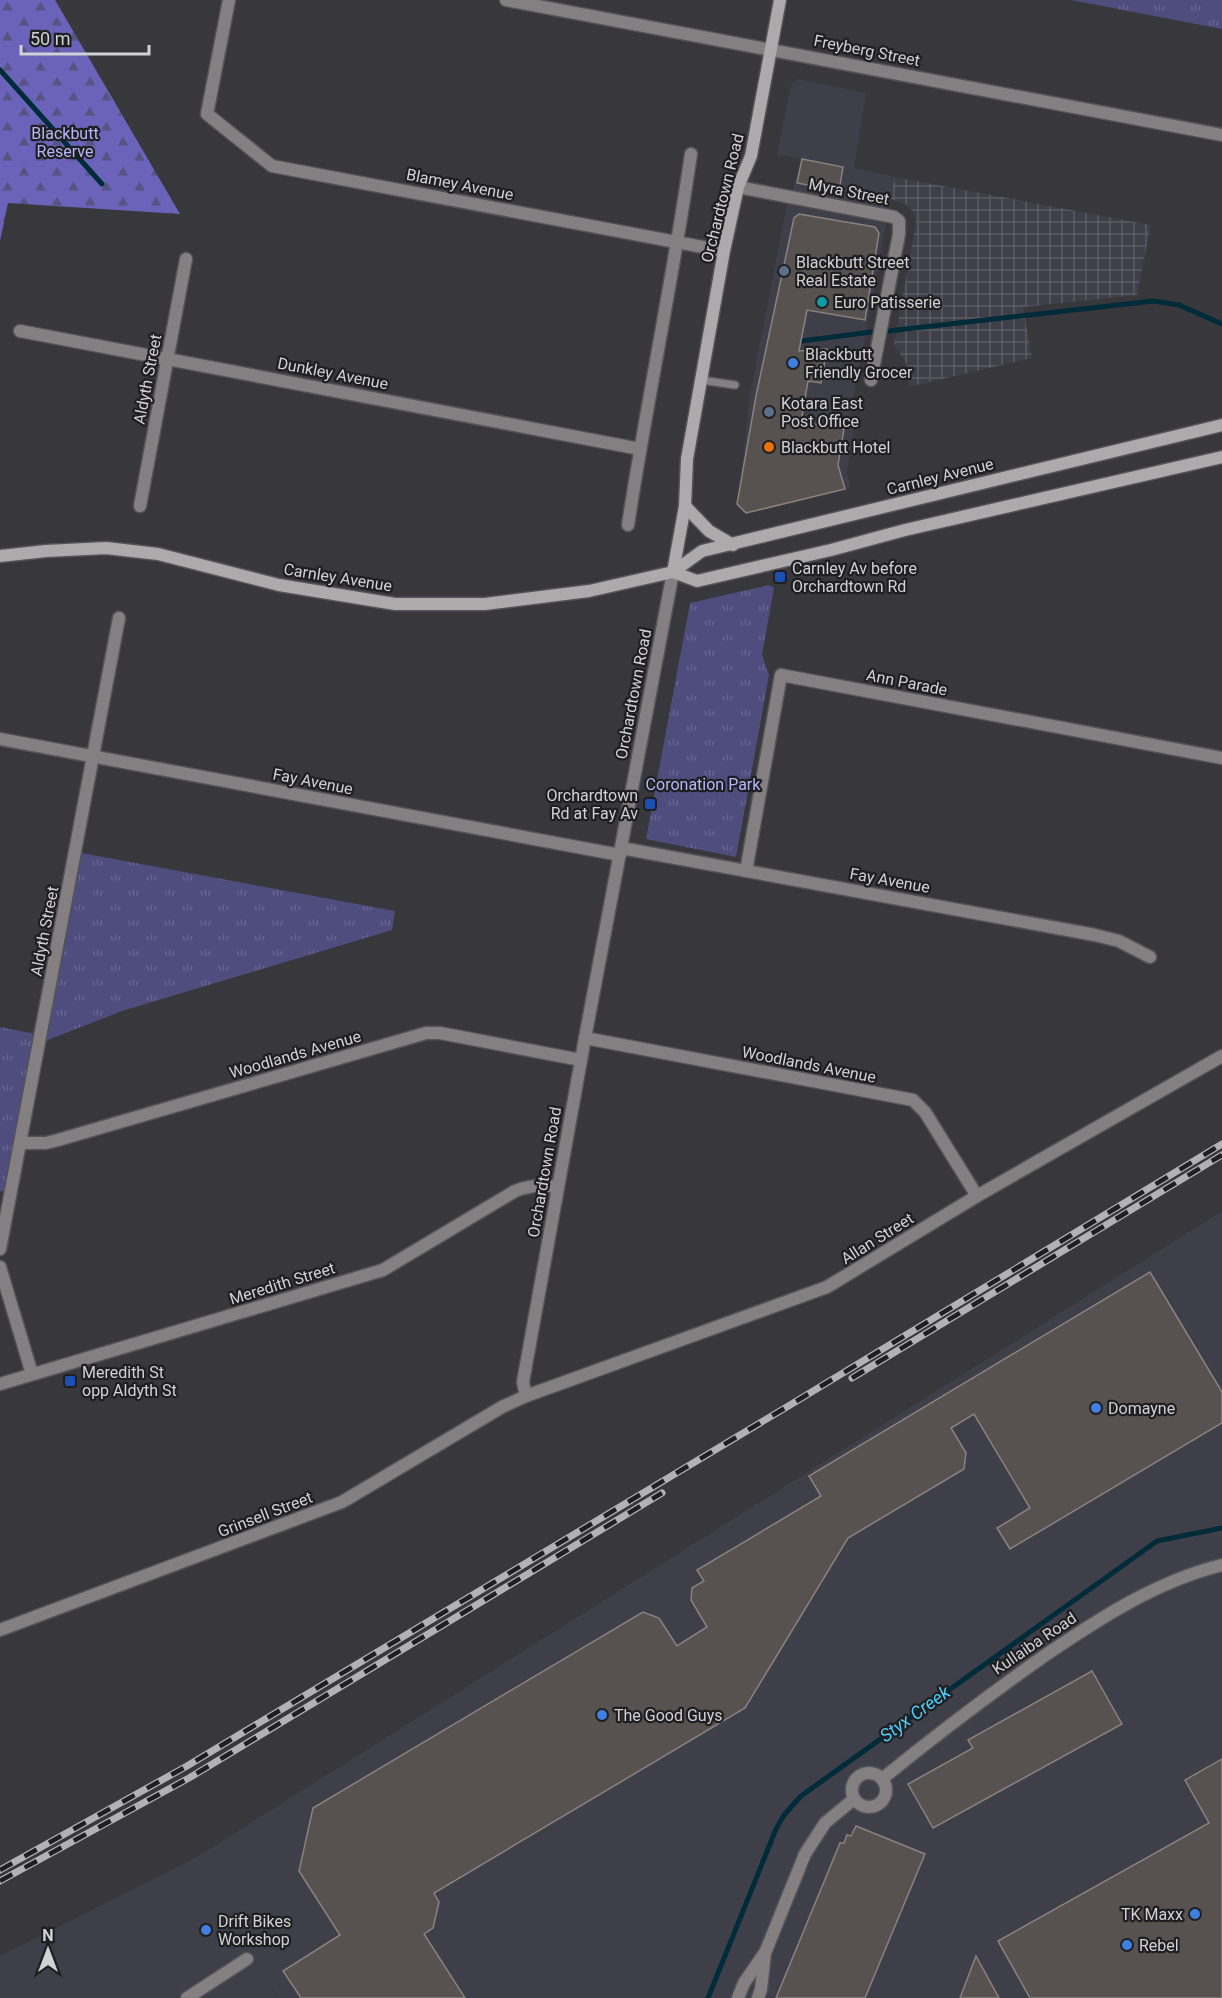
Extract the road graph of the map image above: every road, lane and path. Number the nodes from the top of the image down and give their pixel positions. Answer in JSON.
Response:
{"nodes":[{"id":1,"x":229,"y":0,"type":"edge"},
{"id":2,"x":506,"y":0,"type":"edge"},
{"id":3,"x":780,"y":0,"type":"edge"},
{"id":4,"x":771,"y":50,"type":"junction"},
{"id":5,"x":1222,"y":135,"type":"edge"},
{"id":6,"x":692,"y":154,"type":"dead end"},
{"id":7,"x":738,"y":187,"type":"junction"},
{"id":8,"x":679,"y":242,"type":"junction"},
{"id":9,"x":724,"y":250,"type":"junction"},
{"id":10,"x":186,"y":259,"type":"dead end"},
{"id":11,"x":20,"y":331,"type":"dead end"},
{"id":12,"x":167,"y":358,"type":"junction"},
{"id":13,"x":701,"y":380,"type":"junction"},
{"id":14,"x":871,"y":380,"type":"dead end"},
{"id":15,"x":735,"y":385,"type":"dead end"},
{"id":16,"x":1222,"y":426,"type":"edge"},
{"id":17,"x":640,"y":449,"type":"junction"},
{"id":18,"x":1222,"y":457,"type":"edge"},
{"id":19,"x":140,"y":506,"type":"dead end"},
{"id":20,"x":685,"y":506,"type":"junction"},
{"id":21,"x":628,"y":525,"type":"dead end"},
{"id":22,"x":733,"y":545,"type":"junction"},
{"id":23,"x":0,"y":556,"type":"edge"},
{"id":24,"x":673,"y":572,"type":"junction"},
{"id":25,"x":119,"y":618,"type":"dead end"},
{"id":26,"x":0,"y":739,"type":"edge"},
{"id":27,"x":93,"y":756,"type":"junction"},
{"id":28,"x":1222,"y":758,"type":"edge"},
{"id":29,"x":620,"y":852,"type":"junction"},
{"id":30,"x":746,"y":871,"type":"junction"},
{"id":31,"x":1150,"y":957,"type":"dead end"},
{"id":32,"x":585,"y":1038,"type":"junction"},
{"id":33,"x":1222,"y":1056,"type":"edge"},
{"id":34,"x":581,"y":1060,"type":"junction"},
{"id":35,"x":22,"y":1143,"type":"junction"},
{"id":36,"x":558,"y":1187,"type":"junction"},
{"id":37,"x":977,"y":1196,"type":"junction"},
{"id":38,"x":0,"y":1249,"type":"edge"},
{"id":39,"x":0,"y":1267,"type":"edge"},
{"id":40,"x":32,"y":1374,"type":"junction"},
{"id":41,"x":0,"y":1384,"type":"edge"},
{"id":42,"x":526,"y":1396,"type":"junction"},
{"id":43,"x":1222,"y":1565,"type":"edge"},
{"id":44,"x":0,"y":1630,"type":"edge"},
{"id":45,"x":882,"y":1779,"type":"junction"},
{"id":46,"x":854,"y":1799,"type":"junction"},
{"id":47,"x":765,"y":1953,"type":"junction"},
{"id":48,"x":247,"y":1959,"type":"dead end"},
{"id":49,"x":187,"y":1998,"type":"edge"},
{"id":50,"x":738,"y":1998,"type":"edge"},
{"id":51,"x":758,"y":1998,"type":"edge"}],
"edges":[{"from":1,"to":8,"type":"street","name":"Blamey Avenue"},
{"from":2,"to":4,"type":"street","name":"Freyberg Street"},
{"from":3,"to":4,"type":"main road","name":"Orchardtown Road"},
{"from":4,"to":5,"type":"street","name":"Freyberg Street"},
{"from":4,"to":7,"type":"main road","name":"Orchardtown Road"},
{"from":6,"to":8,"type":"street","name":"Orchardtown Road"},
{"from":7,"to":9,"type":"main road","name":"Orchardtown Road"},
{"from":7,"to":14,"type":"street","name":"Myra Street"},
{"from":8,"to":9,"type":"street","name":"Blamey Avenue"},
{"from":8,"to":17,"type":"street","name":"Orchardtown Road"},
{"from":9,"to":13,"type":"main road","name":"Orchardtown Road"},
{"from":10,"to":12,"type":"street","name":"Aldyth Street"},
{"from":11,"to":12,"type":"street","name":"Dunkley Avenue"},
{"from":12,"to":17,"type":"street","name":"Dunkley Avenue"},
{"from":12,"to":19,"type":"street","name":"Aldyth Street"},
{"from":13,"to":15,"type":"lane"},
{"from":13,"to":20,"type":"main road","name":"Orchardtown Road"},
{"from":16,"to":22,"type":"main road","name":"Carnley Avenue"},
{"from":17,"to":21,"type":"street","name":"Orchardtown Road"},
{"from":18,"to":24,"type":"main road","name":"Carnley Avenue"},
{"from":20,"to":22,"type":"main road"},
{"from":20,"to":24,"type":"main road","name":"Orchardtown Road"},
{"from":22,"to":24,"type":"main road","name":"Carnley Avenue"},
{"from":23,"to":24,"type":"main road","name":"Carnley Avenue"},
{"from":24,"to":29,"type":"street","name":"Orchardtown Road"},
{"from":25,"to":27,"type":"street","name":"Aldyth Street"},
{"from":26,"to":27,"type":"street","name":"Fay Avenue"},
{"from":27,"to":29,"type":"street","name":"Fay Avenue"},
{"from":27,"to":35,"type":"street","name":"Aldyth Street"},
{"from":28,"to":30,"type":"street","name":"Ann Parade"},
{"from":29,"to":30,"type":"street","name":"Fay Avenue"},
{"from":29,"to":32,"type":"street","name":"Orchardtown Road"},
{"from":30,"to":31,"type":"street","name":"Fay Avenue"},
{"from":32,"to":34,"type":"street","name":"Orchardtown Road"},
{"from":32,"to":37,"type":"street","name":"Woodlands Avenue"},
{"from":33,"to":37,"type":"street","name":"Allan Street"},
{"from":34,"to":35,"type":"street","name":"Woodlands Avenue"},
{"from":34,"to":36,"type":"street","name":"Orchardtown Road"},
{"from":35,"to":38,"type":"street","name":"Aldyth Street"},
{"from":36,"to":40,"type":"street","name":"Meredith Street"},
{"from":36,"to":42,"type":"street","name":"Orchardtown Road"},
{"from":37,"to":42,"type":"street","name":"Allan Street"},
{"from":39,"to":40,"type":"street"},
{"from":40,"to":41,"type":"street","name":"Meredith Street"},
{"from":42,"to":44,"type":"street","name":"Grinsell Street"},
{"from":43,"to":45,"type":"street","name":"Kullaiba Road"},
{"from":45,"to":46,"type":"street"},
{"from":45,"to":46,"type":"street"},
{"from":46,"to":47,"type":"street"},
{"from":47,"to":50,"type":"street"},
{"from":47,"to":51,"type":"street"},
{"from":48,"to":49,"type":"street"}]}
